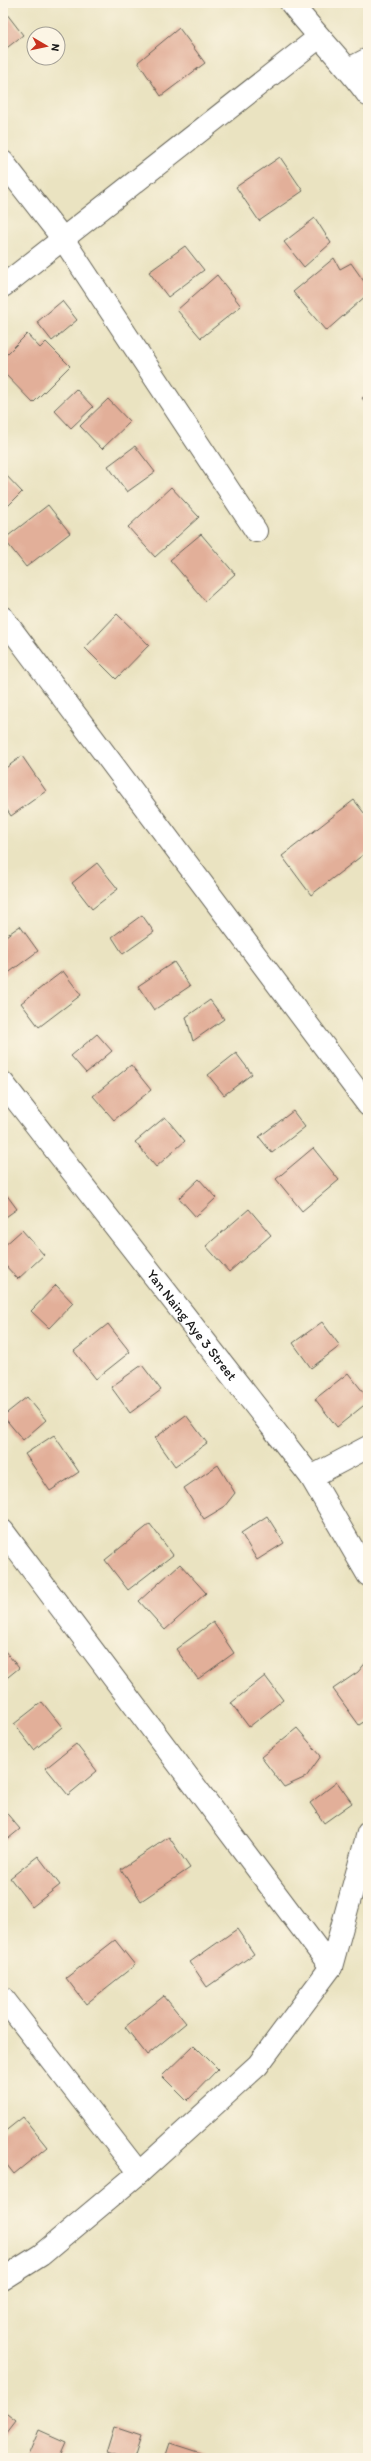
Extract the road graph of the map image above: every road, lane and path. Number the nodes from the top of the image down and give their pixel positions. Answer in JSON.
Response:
{"nodes":[{"id":1,"x":291,"y":3,"type":"edge"},
{"id":2,"x":318,"y":38,"type":"junction"},
{"id":3,"x":359,"y":64,"type":"edge"},
{"id":4,"x":368,"y":95,"type":"edge"},
{"id":5,"x":3,"y":162,"type":"edge"},
{"id":6,"x":63,"y":239,"type":"junction"},
{"id":7,"x":3,"y":286,"type":"edge"},
{"id":8,"x":256,"y":531,"type":"dead end"},
{"id":9,"x":3,"y":618,"type":"edge"},
{"id":10,"x":3,"y":1083,"type":"edge"},
{"id":11,"x":368,"y":1105,"type":"edge"},
{"id":12,"x":368,"y":1447,"type":"edge"},
{"id":13,"x":311,"y":1477,"type":"junction"},
{"id":14,"x":3,"y":1531,"type":"edge"},
{"id":15,"x":368,"y":1575,"type":"edge"},
{"id":16,"x":368,"y":1833,"type":"edge"},
{"id":17,"x":331,"y":1967,"type":"junction"},
{"id":18,"x":3,"y":1998,"type":"edge"},
{"id":19,"x":139,"y":2173,"type":"junction"},
{"id":20,"x":3,"y":2279,"type":"edge"}],
"edges":[{"from":1,"to":2,"type":"street"},
{"from":2,"to":3,"type":"street"},
{"from":2,"to":6,"type":"street"},
{"from":3,"to":4,"type":"street"},
{"from":5,"to":6,"type":"street"},
{"from":6,"to":7,"type":"street"},
{"from":6,"to":8,"type":"street"},
{"from":9,"to":11,"type":"street"},
{"from":10,"to":13,"type":"street","name":"Yan Naing Aye 3 Street"},
{"from":12,"to":13,"type":"street"},
{"from":13,"to":15,"type":"street","name":"Yan Naing Aye 3 Street"},
{"from":14,"to":17,"type":"street"},
{"from":16,"to":17,"type":"street"},
{"from":17,"to":19,"type":"street"},
{"from":18,"to":19,"type":"street"},
{"from":19,"to":20,"type":"street"}]}
